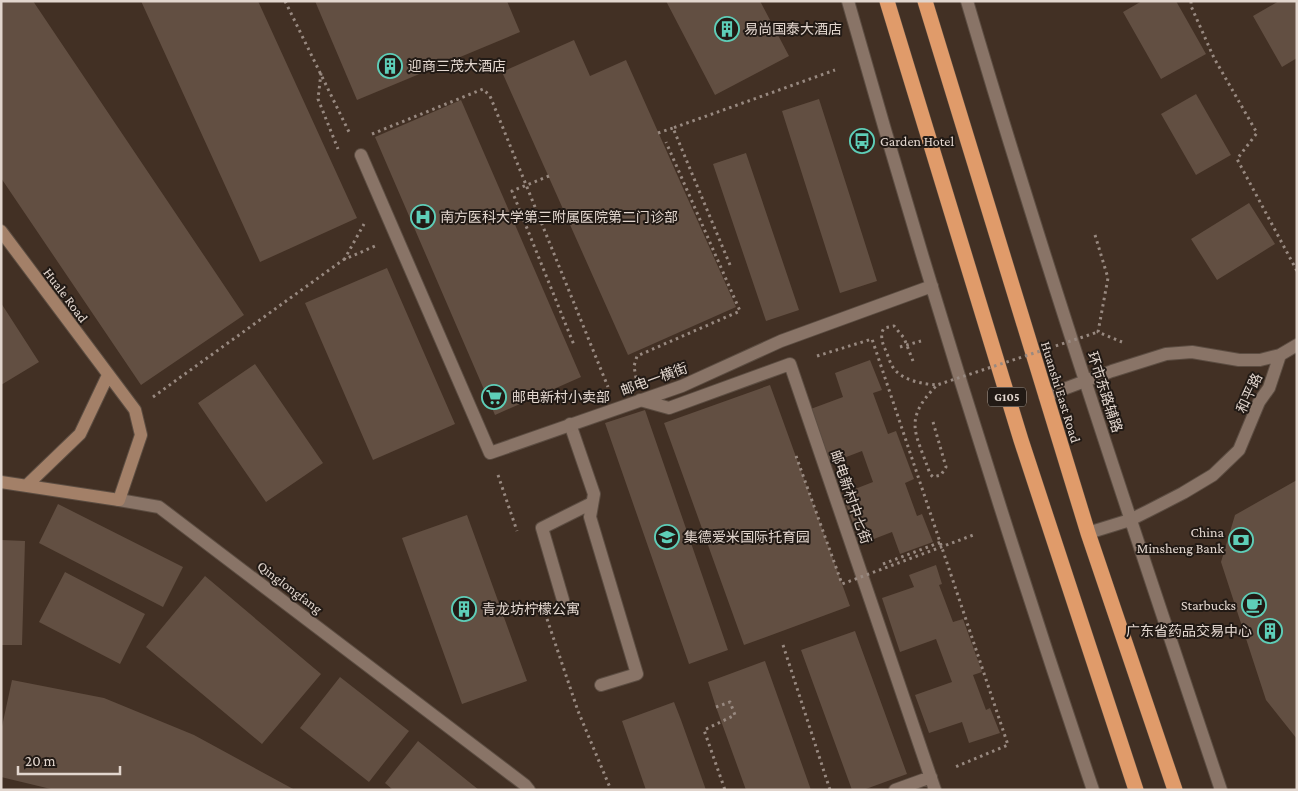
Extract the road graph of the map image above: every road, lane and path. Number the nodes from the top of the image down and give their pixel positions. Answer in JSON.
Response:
{"nodes":[{"id":1,"x":285,"y":1,"type":"edge"},
{"id":2,"x":848,"y":1,"type":"edge"},
{"id":3,"x":887,"y":1,"type":"edge"},
{"id":4,"x":925,"y":1,"type":"edge"},
{"id":5,"x":968,"y":1,"type":"edge"},
{"id":6,"x":1191,"y":1,"type":"edge"},
{"id":7,"x":835,"y":70,"type":"dead end"},
{"id":8,"x":345,"y":124,"type":"dead end"},
{"id":9,"x":673,"y":128,"type":"junction"},
{"id":10,"x":658,"y":133,"type":"dead end"},
{"id":11,"x":366,"y":136,"type":"dead end"},
{"id":12,"x":666,"y":142,"type":"dead end"},
{"id":13,"x":361,"y":155,"type":"dead end"},
{"id":14,"x":549,"y":176,"type":"dead end"},
{"id":15,"x":1,"y":231,"type":"edge"},
{"id":16,"x":1095,"y":235,"type":"dead end"},
{"id":17,"x":396,"y":236,"type":"junction"},
{"id":18,"x":730,"y":265,"type":"dead end"},
{"id":19,"x":1297,"y":271,"type":"edge"},
{"id":20,"x":932,"y":286,"type":"junction"},
{"id":21,"x":921,"y":341,"type":"dead end"},
{"id":22,"x":574,"y":345,"type":"dead end"},
{"id":23,"x":1297,"y":345,"type":"edge"},
{"id":24,"x":900,"y":347,"type":"dead end"},
{"id":25,"x":1280,"y":356,"type":"junction"},
{"id":26,"x":913,"y":361,"type":"dead end"},
{"id":27,"x":790,"y":364,"type":"junction"},
{"id":28,"x":108,"y":375,"type":"junction"},
{"id":29,"x":1086,"y":381,"type":"junction"},
{"id":30,"x":938,"y":385,"type":"junction"},
{"id":31,"x":1045,"y":396,"type":"junction"},
{"id":32,"x":640,"y":400,"type":"junction"},
{"id":33,"x":617,"y":408,"type":"junction"},
{"id":34,"x":135,"y":410,"type":"junction"},
{"id":35,"x":933,"y":422,"type":"dead end"},
{"id":36,"x":570,"y":424,"type":"junction"},
{"id":37,"x":490,"y":453,"type":"junction"},
{"id":38,"x":796,"y":456,"type":"dead end"},
{"id":39,"x":1,"y":482,"type":"edge"},
{"id":40,"x":26,"y":486,"type":"junction"},
{"id":41,"x":119,"y":500,"type":"junction"},
{"id":42,"x":592,"y":504,"type":"junction"},
{"id":43,"x":1130,"y":520,"type":"junction"},
{"id":44,"x":1088,"y":533,"type":"junction"},
{"id":45,"x":976,"y":534,"type":"dead end"},
{"id":46,"x":518,"y":536,"type":"dead end"},
{"id":47,"x":941,"y":542,"type":"junction"},
{"id":48,"x":861,"y":572,"type":"junction"},
{"id":49,"x":563,"y":600,"type":"dead end"},
{"id":50,"x":547,"y":619,"type":"dead end"},
{"id":51,"x":783,"y":645,"type":"dead end"},
{"id":52,"x":601,"y":686,"type":"dead end"},
{"id":53,"x":716,"y":707,"type":"dead end"},
{"id":54,"x":933,"y":784,"type":"edge"},
{"id":55,"x":528,"y":790,"type":"edge"},
{"id":56,"x":611,"y":790,"type":"edge"},
{"id":57,"x":725,"y":790,"type":"edge"},
{"id":58,"x":830,"y":790,"type":"edge"},
{"id":59,"x":895,"y":790,"type":"edge"},
{"id":60,"x":1093,"y":790,"type":"edge"},
{"id":61,"x":1136,"y":790,"type":"edge"},
{"id":62,"x":1175,"y":790,"type":"edge"},
{"id":63,"x":1221,"y":790,"type":"edge"}],
"edges":[{"from":1,"to":8,"type":"path"},
{"from":2,"to":20,"type":"street"},
{"from":3,"to":61,"type":"highway","number":"G105"},
{"from":4,"to":31,"type":"highway","name":"Huanshi East Road","number":"G105"},
{"from":5,"to":29,"type":"street","name":"环市东路辅路"},
{"from":6,"to":19,"type":"path"},
{"from":7,"to":9,"type":"path"},
{"from":9,"to":10,"type":"path"},
{"from":9,"to":18,"type":"path"},
{"from":11,"to":33,"type":"path"},
{"from":12,"to":32,"type":"path"},
{"from":13,"to":17,"type":"street"},
{"from":14,"to":22,"type":"path","bridge":true},
{"from":15,"to":28,"type":"street","name":"Huale Road"},
{"from":16,"to":30,"type":"path","bridge":true},
{"from":17,"to":34,"type":"path"},
{"from":17,"to":37,"type":"street"},
{"from":20,"to":32,"type":"street","name":"邮电一横街"},
{"from":20,"to":60,"type":"street"},
{"from":21,"to":24,"type":"path"},
{"from":23,"to":25,"type":"street"},
{"from":25,"to":29,"type":"street","name":"和平路"},
{"from":25,"to":43,"type":"street","name":"和平路"},
{"from":26,"to":30,"type":"path","bridge":true},
{"from":27,"to":32,"type":"street"},
{"from":27,"to":47,"type":"path"},
{"from":27,"to":48,"type":"street","name":"邮电新村中七街"},
{"from":28,"to":34,"type":"street","name":"Huale Road"},
{"from":28,"to":40,"type":"street"},
{"from":29,"to":31,"type":"street","name":"和平路"},
{"from":29,"to":43,"type":"street","name":"环市东路辅路"},
{"from":30,"to":35,"type":"path"},
{"from":31,"to":44,"type":"highway","name":"Huanshi East Road","number":"G105"},
{"from":32,"to":33,"type":"street","name":"邮电一横街"},
{"from":33,"to":36,"type":"street","name":"邮电一横街"},
{"from":34,"to":41,"type":"street","name":"Huale Road"},
{"from":36,"to":37,"type":"street","name":"邮电一横街"},
{"from":36,"to":42,"type":"street"},
{"from":37,"to":46,"type":"path"},
{"from":38,"to":45,"type":"path","bridge":true},
{"from":39,"to":40,"type":"street","name":"Qinglongfang"},
{"from":40,"to":41,"type":"street","name":"Qinglongfang"},
{"from":41,"to":55,"type":"street","name":"Qinglongfang"},
{"from":42,"to":49,"type":"street"},
{"from":42,"to":52,"type":"street"},
{"from":43,"to":44,"type":"street","name":"和平路"},
{"from":43,"to":63,"type":"street","name":"环市东路辅路"},
{"from":44,"to":62,"type":"highway","name":"Huanshi East Road","number":"G105"},
{"from":47,"to":48,"type":"path"},
{"from":47,"to":54,"type":"path"},
{"from":48,"to":54,"type":"street","name":"邮电新村中七街"},
{"from":50,"to":56,"type":"path"},
{"from":51,"to":58,"type":"path"},
{"from":53,"to":57,"type":"path"},
{"from":54,"to":59,"type":"street"}]}
